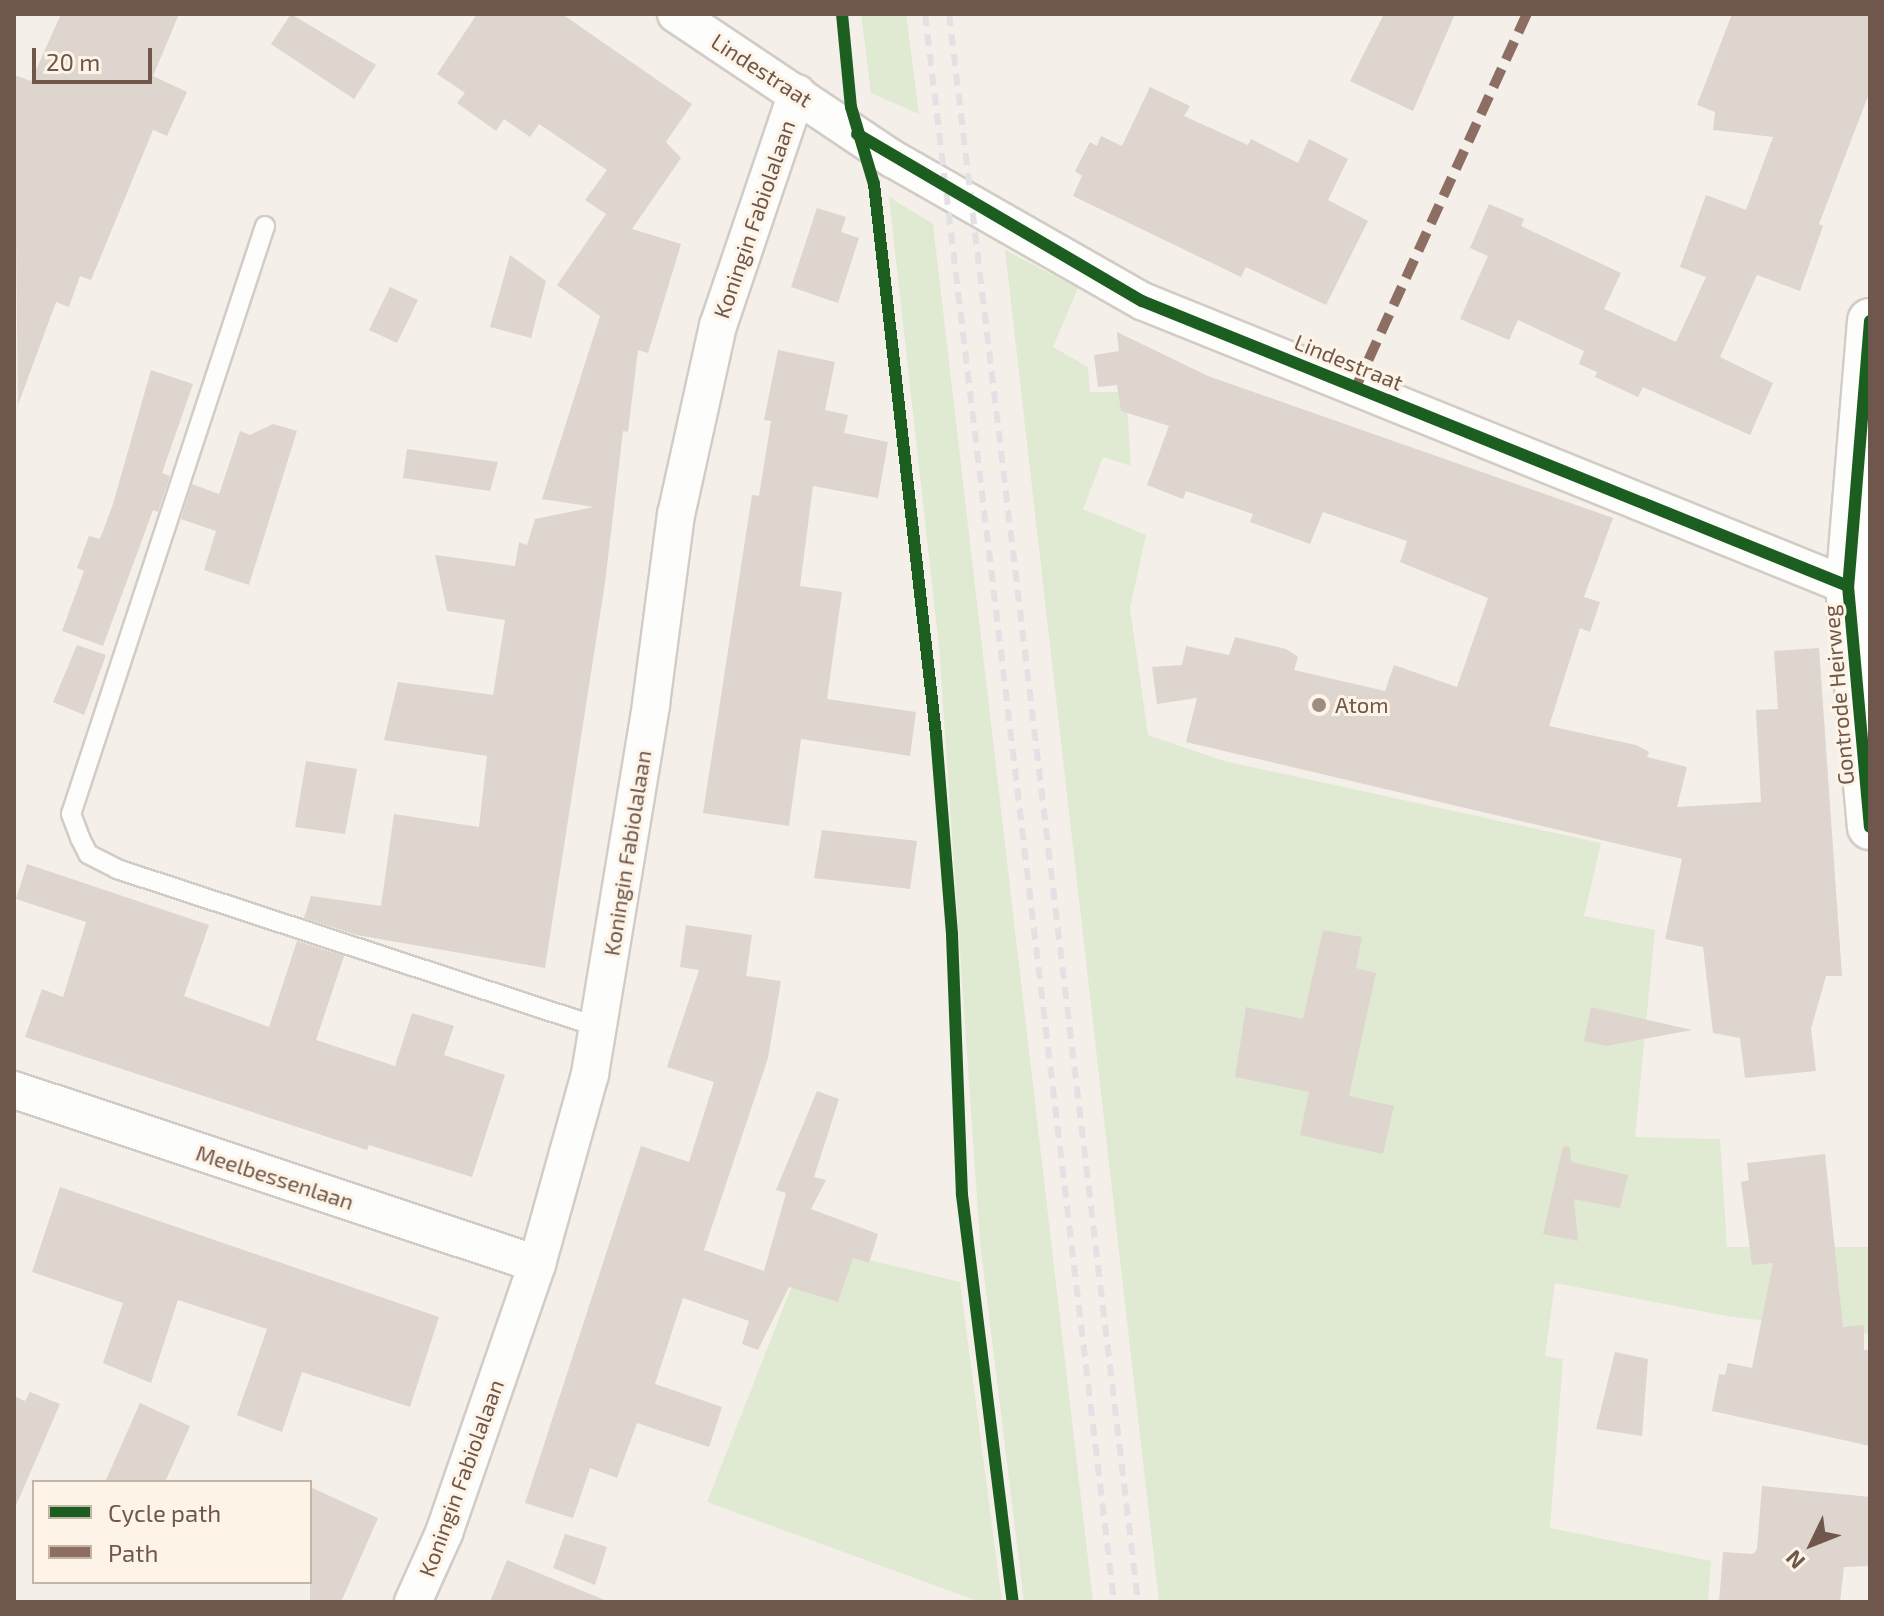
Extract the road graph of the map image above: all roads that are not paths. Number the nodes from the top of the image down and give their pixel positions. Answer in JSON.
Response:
{"nodes":[{"id":1,"x":676,"y":14,"type":"edge"},
{"id":2,"x":797,"y":93,"type":"junction"},
{"id":3,"x":265,"y":226,"type":"dead end"},
{"id":4,"x":1870,"y":321,"type":"edge"},
{"id":5,"x":1848,"y":586,"type":"junction"},
{"id":6,"x":1864,"y":700,"type":"edge"},
{"id":7,"x":1870,"y":827,"type":"edge"},
{"id":8,"x":598,"y":1027,"type":"junction"},
{"id":9,"x":14,"y":1090,"type":"edge"},
{"id":10,"x":537,"y":1264,"type":"junction"},
{"id":11,"x":413,"y":1602,"type":"edge"}],
"edges":[{"from":1,"to":2,"type":"street","name":"Lindestraat"},
{"from":2,"to":5,"type":"street","name":"Lindestraat"},
{"from":2,"to":8,"type":"street","name":"Koningin Fabiolalaan"},
{"from":3,"to":8,"type":"lane"},
{"from":4,"to":5,"type":"street","name":"Gontrode Heirweg"},
{"from":5,"to":6,"type":"street","name":"Gontrode Heirweg"},
{"from":6,"to":7,"type":"street","name":"Gontrode Heirweg"},
{"from":8,"to":10,"type":"street","name":"Koningin Fabiolalaan"},
{"from":9,"to":10,"type":"street","name":"Meelbessenlaan"},
{"from":10,"to":11,"type":"street","name":"Koningin Fabiolalaan"}]}
